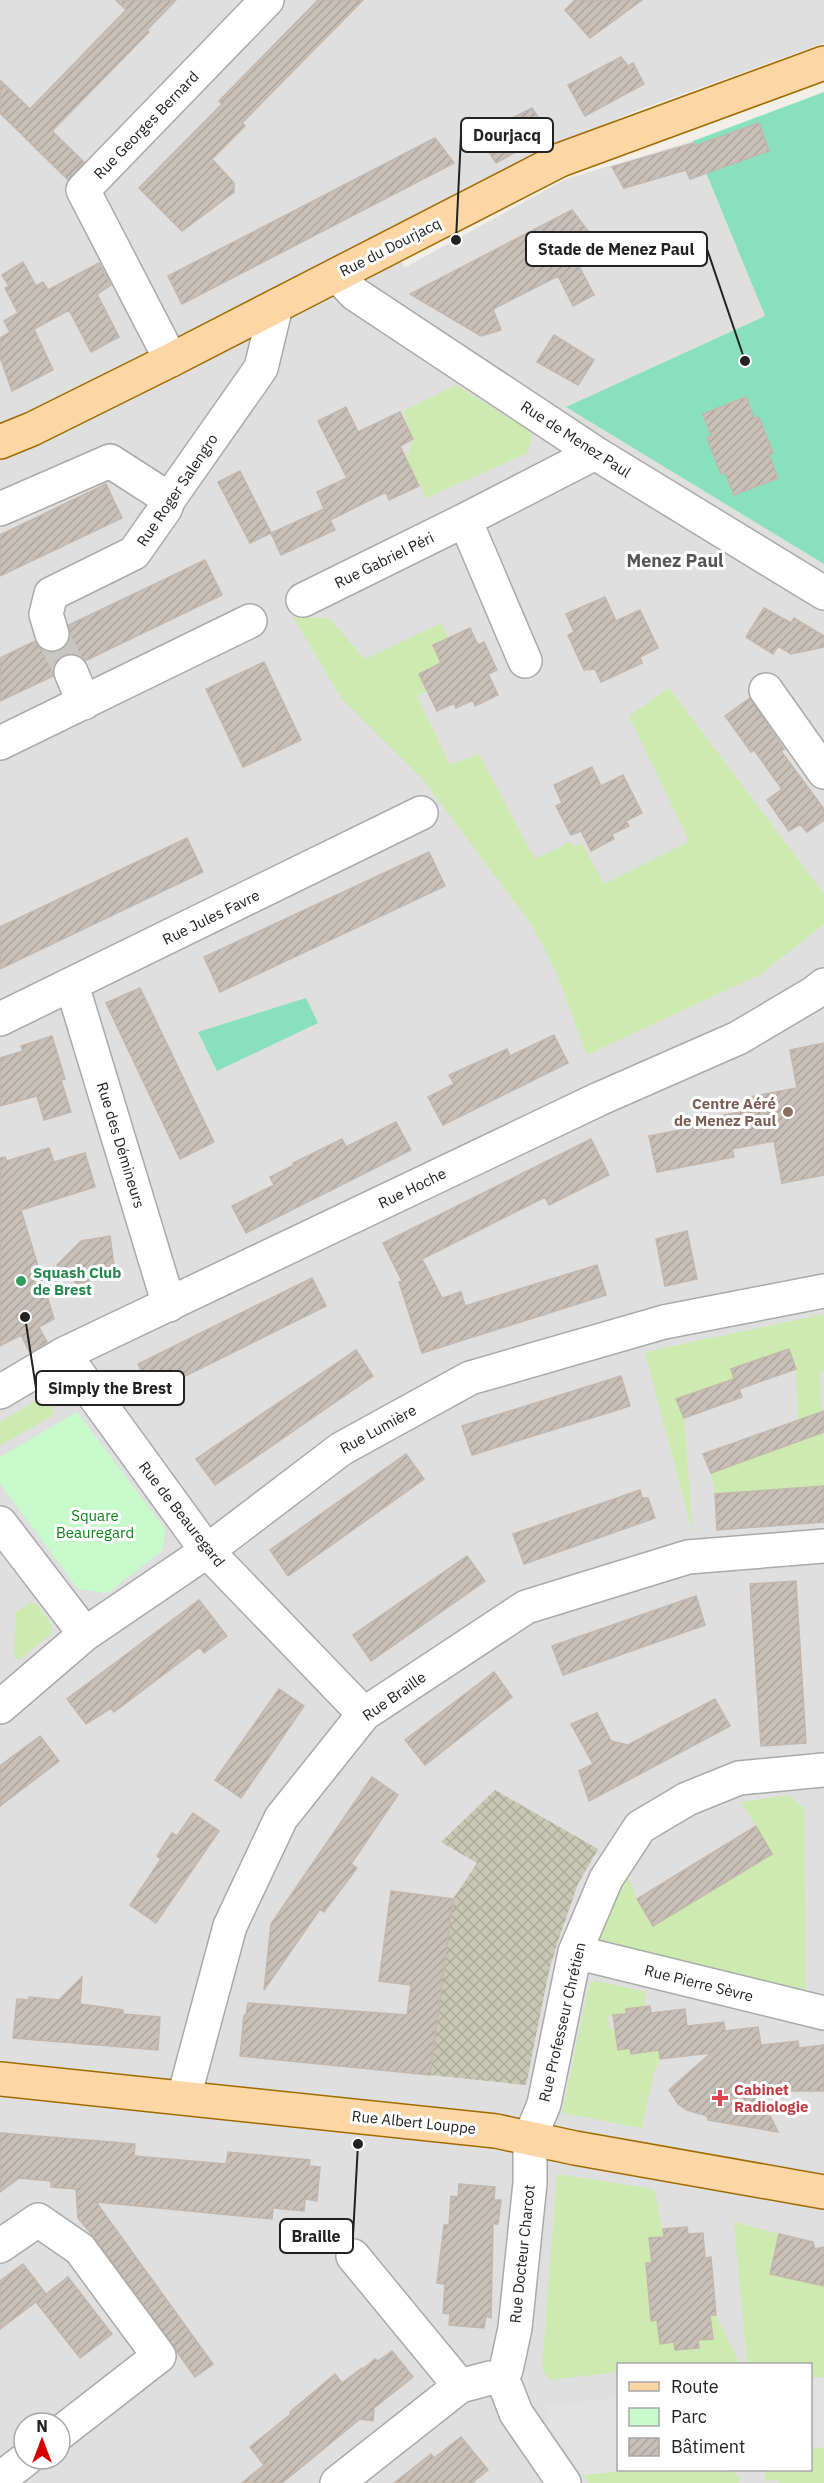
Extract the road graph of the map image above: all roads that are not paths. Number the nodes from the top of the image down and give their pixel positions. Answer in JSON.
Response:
{"nodes":[{"id":1,"x":267,"y":0,"type":"edge"},
{"id":2,"x":824,"y":63,"type":"edge"},
{"id":3,"x":338,"y":274,"type":"junction"},
{"id":4,"x":276,"y":306,"type":"junction"},
{"id":5,"x":171,"y":360,"type":"junction"},
{"id":6,"x":0,"y":442,"type":"edge"},
{"id":7,"x":595,"y":453,"type":"junction"},
{"id":8,"x":169,"y":499,"type":"junction"},
{"id":9,"x":0,"y":509,"type":"edge"},
{"id":10,"x":465,"y":520,"type":"junction"},
{"id":11,"x":824,"y":593,"type":"edge"},
{"id":12,"x":303,"y":600,"type":"dead end"},
{"id":13,"x":250,"y":621,"type":"dead end"},
{"id":14,"x":52,"y":634,"type":"tunnel mouth"},
{"id":15,"x":525,"y":661,"type":"dead end"},
{"id":16,"x":71,"y":672,"type":"tunnel mouth"},
{"id":17,"x":766,"y":690,"type":"dead end"},
{"id":18,"x":84,"y":703,"type":"junction"},
{"id":19,"x":0,"y":743,"type":"edge"},
{"id":20,"x":824,"y":772,"type":"edge"},
{"id":21,"x":421,"y":813,"type":"dead end"},
{"id":22,"x":72,"y":985,"type":"junction"},
{"id":23,"x":824,"y":985,"type":"edge"},
{"id":24,"x":0,"y":1019,"type":"edge"},
{"id":25,"x":824,"y":1291,"type":"edge"},
{"id":26,"x":170,"y":1305,"type":"junction"},
{"id":27,"x":63,"y":1354,"type":"junction"},
{"id":28,"x":0,"y":1392,"type":"edge"},
{"id":29,"x":0,"y":1523,"type":"edge"},
{"id":30,"x":824,"y":1546,"type":"edge"},
{"id":31,"x":207,"y":1551,"type":"junction"},
{"id":32,"x":85,"y":1634,"type":"junction"},
{"id":33,"x":0,"y":1707,"type":"edge"},
{"id":34,"x":364,"y":1714,"type":"junction"},
{"id":35,"x":824,"y":1770,"type":"edge"},
{"id":36,"x":575,"y":1952,"type":"junction"},
{"id":37,"x":824,"y":2013,"type":"edge"},
{"id":38,"x":0,"y":2079,"type":"edge"},
{"id":39,"x":184,"y":2097,"type":"junction"},
{"id":40,"x":530,"y":2138,"type":"junction"},
{"id":41,"x":824,"y":2192,"type":"edge"},
{"id":42,"x":0,"y":2246,"type":"edge"},
{"id":43,"x":353,"y":2256,"type":"dead end"},
{"id":44,"x":490,"y":2380,"type":"junction"},
{"id":45,"x":72,"y":2424,"type":"edge"},
{"id":46,"x":12,"y":2470,"type":"edge"},
{"id":47,"x":0,"y":2480,"type":"edge"},
{"id":48,"x":337,"y":2483,"type":"edge"},
{"id":49,"x":564,"y":2483,"type":"edge"}],
"edges":[{"from":1,"to":5,"type":"street","name":"Rue Georges Bernard"},
{"from":2,"to":3,"type":"main road","name":"Rue du Dourjacq"},
{"from":3,"to":4,"type":"main road","name":"Rue du Dourjacq"},
{"from":3,"to":7,"type":"street","name":"Rue de Menez Paul"},
{"from":4,"to":5,"type":"main road","name":"Rue du Dourjacq"},
{"from":4,"to":8,"type":"street","name":"Rue Roger Salengro"},
{"from":5,"to":6,"type":"main road","name":"Rue du Dourjacq"},
{"from":7,"to":10,"type":"street","name":"Rue Gabriel Péri"},
{"from":7,"to":11,"type":"street","name":"Rue de Menez Paul"},
{"from":8,"to":9,"type":"street"},
{"from":8,"to":14,"type":"street","name":"Rue Roger Salengro"},
{"from":10,"to":12,"type":"street","name":"Rue Gabriel Péri"},
{"from":10,"to":15,"type":"street"},
{"from":13,"to":18,"type":"street"},
{"from":16,"to":18,"type":"street"},
{"from":17,"to":20,"type":"street"},
{"from":18,"to":19,"type":"street"},
{"from":21,"to":22,"type":"street","name":"Rue Jules Favre"},
{"from":22,"to":24,"type":"street","name":"Rue Jules Favre"},
{"from":22,"to":26,"type":"street","name":"Rue des Démineurs"},
{"from":23,"to":26,"type":"street","name":"Rue Hoche"},
{"from":25,"to":31,"type":"street","name":"Rue Lumière"},
{"from":26,"to":27,"type":"street","name":"Rue Hoche"},
{"from":27,"to":28,"type":"street","name":"Rue Hoche"},
{"from":27,"to":31,"type":"street","name":"Rue de Beauregard"},
{"from":29,"to":32,"type":"street"},
{"from":30,"to":34,"type":"street","name":"Rue Braille"},
{"from":31,"to":32,"type":"street","name":"Rue Lumière"},
{"from":31,"to":34,"type":"street","name":"Rue de Beauregard"},
{"from":32,"to":33,"type":"street","name":"Rue Lumière"},
{"from":34,"to":39,"type":"street","name":"Rue Braille"},
{"from":35,"to":36,"type":"street","name":"Rue Professeur Chrétien"},
{"from":36,"to":37,"type":"street","name":"Rue Pierre Sèvre"},
{"from":36,"to":40,"type":"street","name":"Rue Professeur Chrétien"},
{"from":38,"to":39,"type":"main road","name":"Rue Albert Louppe"},
{"from":39,"to":40,"type":"main road","name":"Rue Albert Louppe"},
{"from":40,"to":41,"type":"main road","name":"Rue Albert Louppe"},
{"from":40,"to":44,"type":"street","name":"Rue Docteur Charcot"},
{"from":42,"to":45,"type":"street"},
{"from":43,"to":44,"type":"street"},
{"from":44,"to":48,"type":"street"},
{"from":44,"to":49,"type":"street"},
{"from":46,"to":47,"type":"street"}]}
